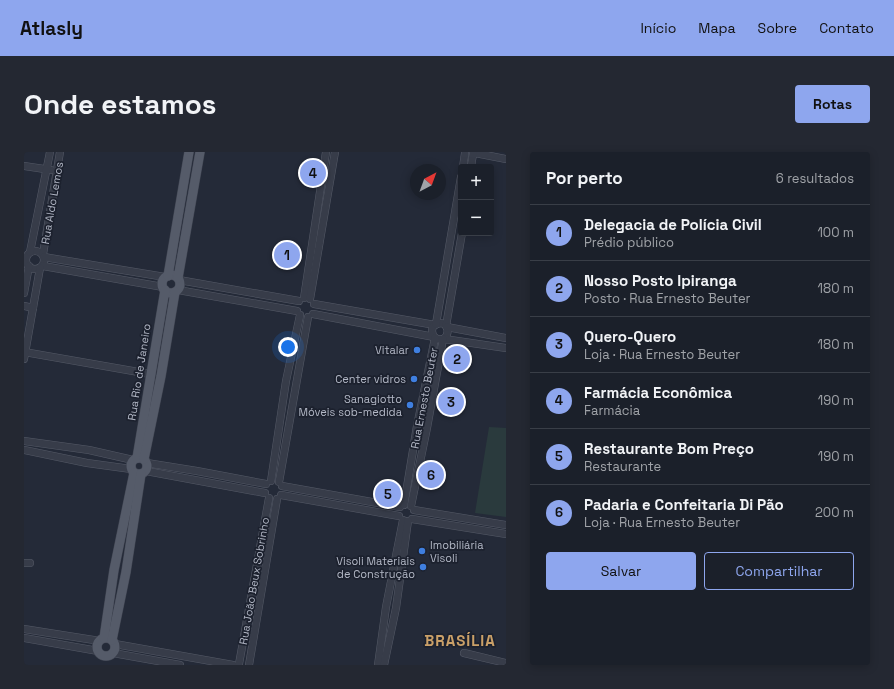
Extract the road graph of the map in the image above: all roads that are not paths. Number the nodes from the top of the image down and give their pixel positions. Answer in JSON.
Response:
{"nodes":[{"id":1,"x":50,"y":152,"type":"edge"},
{"id":2,"x":60,"y":152,"type":"edge"},
{"id":3,"x":189,"y":152,"type":"edge"},
{"id":4,"x":200,"y":152,"type":"edge"},
{"id":5,"x":326,"y":152,"type":"edge"},
{"id":6,"x":335,"y":152,"type":"edge"},
{"id":7,"x":464,"y":152,"type":"edge"},
{"id":8,"x":475,"y":153,"type":"edge"},
{"id":9,"x":506,"y":159,"type":"edge"},
{"id":10,"x":463,"y":164,"type":"edge"},
{"id":11,"x":473,"y":164,"type":"edge"},
{"id":12,"x":24,"y":166,"type":"edge"},
{"id":13,"x":47,"y":170,"type":"junction"},
{"id":14,"x":57,"y":171,"type":"junction"},
{"id":15,"x":458,"y":195,"type":"edge"},
{"id":16,"x":461,"y":236,"type":"edge"},
{"id":17,"x":28,"y":253,"type":"edge"},
{"id":18,"x":43,"y":256,"type":"junction"},
{"id":19,"x":27,"y":265,"type":"edge"},
{"id":20,"x":41,"y":267,"type":"junction"},
{"id":21,"x":166,"y":277,"type":"junction"},
{"id":22,"x":178,"y":279,"type":"junction"},
{"id":23,"x":164,"y":288,"type":"junction"},
{"id":24,"x":176,"y":291,"type":"junction"},
{"id":25,"x":24,"y":293,"type":"edge"},
{"id":26,"x":307,"y":301,"type":"junction"},
{"id":27,"x":24,"y":306,"type":"edge"},
{"id":28,"x":33,"y":308,"type":"junction"},
{"id":29,"x":369,"y":313,"type":"junction"},
{"id":30,"x":304,"y":314,"type":"junction"},
{"id":31,"x":394,"y":318,"type":"junction"},
{"id":32,"x":367,"y":324,"type":"junction"},
{"id":33,"x":436,"y":324,"type":"junction"},
{"id":34,"x":446,"y":326,"type":"junction"},
{"id":35,"x":393,"y":329,"type":"junction"},
{"id":36,"x":439,"y":338,"type":"junction"},
{"id":37,"x":506,"y":338,"type":"edge"},
{"id":38,"x":506,"y":348,"type":"edge"},
{"id":39,"x":24,"y":354,"type":"edge"},
{"id":40,"x":152,"y":362,"type":"junction"},
{"id":41,"x":163,"y":364,"type":"junction"},
{"id":42,"x":150,"y":374,"type":"junction"},
{"id":43,"x":24,"y":441,"type":"edge"},
{"id":44,"x":24,"y":450,"type":"edge"},
{"id":45,"x":89,"y":450,"type":"junction"},
{"id":46,"x":87,"y":463,"type":"junction"},
{"id":47,"x":139,"y":466,"type":"junction"},
{"id":48,"x":197,"y":470,"type":"junction"},
{"id":49,"x":195,"y":481,"type":"junction"},
{"id":50,"x":274,"y":484,"type":"junction"},
{"id":51,"x":267,"y":495,"type":"junction"},
{"id":52,"x":279,"y":497,"type":"junction"},
{"id":53,"x":408,"y":507,"type":"junction"},
{"id":54,"x":406,"y":519,"type":"junction"},
{"id":55,"x":506,"y":525,"type":"edge"},
{"id":56,"x":506,"y":534,"type":"edge"},
{"id":57,"x":114,"y":570,"type":"junction"},
{"id":58,"x":126,"y":572,"type":"junction"},
{"id":59,"x":24,"y":629,"type":"edge"},
{"id":60,"x":24,"y":638,"type":"edge"},
{"id":61,"x":107,"y":649,"type":"edge"},
{"id":62,"x":464,"y":653,"type":"dead end"},
{"id":63,"x":506,"y":663,"type":"edge"},
{"id":64,"x":100,"y":665,"type":"edge"},
{"id":65,"x":180,"y":665,"type":"edge"},
{"id":66,"x":232,"y":665,"type":"edge"},
{"id":67,"x":239,"y":665,"type":"edge"},
{"id":68,"x":248,"y":665,"type":"edge"},
{"id":69,"x":378,"y":665,"type":"edge"},
{"id":70,"x":384,"y":665,"type":"edge"}],
"edges":[{"from":1,"to":13,"type":"street","name":"Rua Aldo Lemos"},
{"from":2,"to":14,"type":"street","name":"Rua Aldo Lemos"},
{"from":3,"to":21,"type":"main road"},
{"from":4,"to":22,"type":"main road"},
{"from":5,"to":26,"type":"street"},
{"from":6,"to":26,"type":"street"},
{"from":7,"to":8,"type":"street"},
{"from":7,"to":10,"type":"street"},
{"from":8,"to":9,"type":"street"},
{"from":8,"to":11,"type":"street"},
{"from":12,"to":13,"type":"street"},
{"from":13,"to":14,"type":"street"},
{"from":13,"to":17,"type":"street","name":"Rua Aldo Lemos"},
{"from":14,"to":18,"type":"street","name":"Rua Aldo Lemos"},
{"from":15,"to":33,"type":"street"},
{"from":16,"to":34,"type":"street"},
{"from":17,"to":18,"type":"street"},
{"from":17,"to":19,"type":"street"},
{"from":18,"to":20,"type":"street"},
{"from":18,"to":21,"type":"street"},
{"from":19,"to":20,"type":"street"},
{"from":19,"to":25,"type":"street"},
{"from":20,"to":23,"type":"street"},
{"from":20,"to":28,"type":"street"},
{"from":21,"to":22,"type":"main road"},
{"from":21,"to":23,"type":"main road"},
{"from":22,"to":24,"type":"main road"},
{"from":22,"to":26,"type":"street"},
{"from":23,"to":24,"type":"main road"},
{"from":23,"to":40,"type":"main road","name":"Rua Rio de Janeiro"},
{"from":24,"to":30,"type":"street"},
{"from":24,"to":41,"type":"main road","name":"Rua Rio de Janeiro"},
{"from":26,"to":29,"type":"street"},
{"from":26,"to":30,"type":"street"},
{"from":26,"to":30,"type":"street"},
{"from":27,"to":28,"type":"street"},
{"from":28,"to":39,"type":"street"},
{"from":29,"to":31,"type":"street"},
{"from":29,"to":32,"type":"street"},
{"from":30,"to":32,"type":"street"},
{"from":30,"to":50,"type":"street"},
{"from":31,"to":33,"type":"street"},
{"from":31,"to":35,"type":"street"},
{"from":32,"to":35,"type":"street"},
{"from":33,"to":34,"type":"street"},
{"from":33,"to":36,"type":"street"},
{"from":34,"to":36,"type":"street"},
{"from":34,"to":37,"type":"street"},
{"from":35,"to":36,"type":"street"},
{"from":36,"to":38,"type":"street"},
{"from":36,"to":53,"type":"street","name":"Rua Ernesto Beuter"},
{"from":39,"to":42,"type":"street"},
{"from":40,"to":41,"type":"main road"},
{"from":40,"to":42,"type":"main road","name":"Rua Rio de Janeiro"},
{"from":41,"to":47,"type":"main road","name":"Rua Rio de Janeiro"},
{"from":42,"to":47,"type":"main road","name":"Rua Rio de Janeiro"},
{"from":43,"to":45,"type":"street"},
{"from":44,"to":46,"type":"street"},
{"from":45,"to":46,"type":"street"},
{"from":45,"to":47,"type":"street"},
{"from":46,"to":47,"type":"street"},
{"from":47,"to":48,"type":"street"},
{"from":47,"to":49,"type":"street"},
{"from":47,"to":57,"type":"main road","name":"Rua Rio de Janeiro"},
{"from":47,"to":58,"type":"main road","name":"Rua Rio de Janeiro"},
{"from":48,"to":49,"type":"street"},
{"from":48,"to":50,"type":"street"},
{"from":49,"to":51,"type":"street"},
{"from":50,"to":51,"type":"street","name":"Rua João Beux Sobrinho"},
{"from":50,"to":52,"type":"street","name":"Rua João Beux Sobrinho"},
{"from":50,"to":53,"type":"street"},
{"from":51,"to":52,"type":"street"},
{"from":51,"to":67,"type":"street","name":"Rua João Beux Sobrinho"},
{"from":52,"to":54,"type":"street"},
{"from":52,"to":68,"type":"street","name":"Rua João Beux Sobrinho"},
{"from":53,"to":54,"type":"street"},
{"from":53,"to":54,"type":"street"},
{"from":53,"to":55,"type":"street"},
{"from":54,"to":56,"type":"street"},
{"from":54,"to":69,"type":"street"},
{"from":54,"to":70,"type":"street"},
{"from":57,"to":58,"type":"main road"},
{"from":57,"to":61,"type":"main road","name":"Rua Rio de Janeiro"},
{"from":58,"to":61,"type":"main road","name":"Rua Rio de Janeiro"},
{"from":59,"to":61,"type":"street"},
{"from":60,"to":61,"type":"street"},
{"from":61,"to":64,"type":"main road","name":"Rua Rio de Janeiro"},
{"from":61,"to":65,"type":"street"},
{"from":61,"to":66,"type":"street"},
{"from":62,"to":63,"type":"street"},
{"from":67,"to":68,"type":"street"}]}
